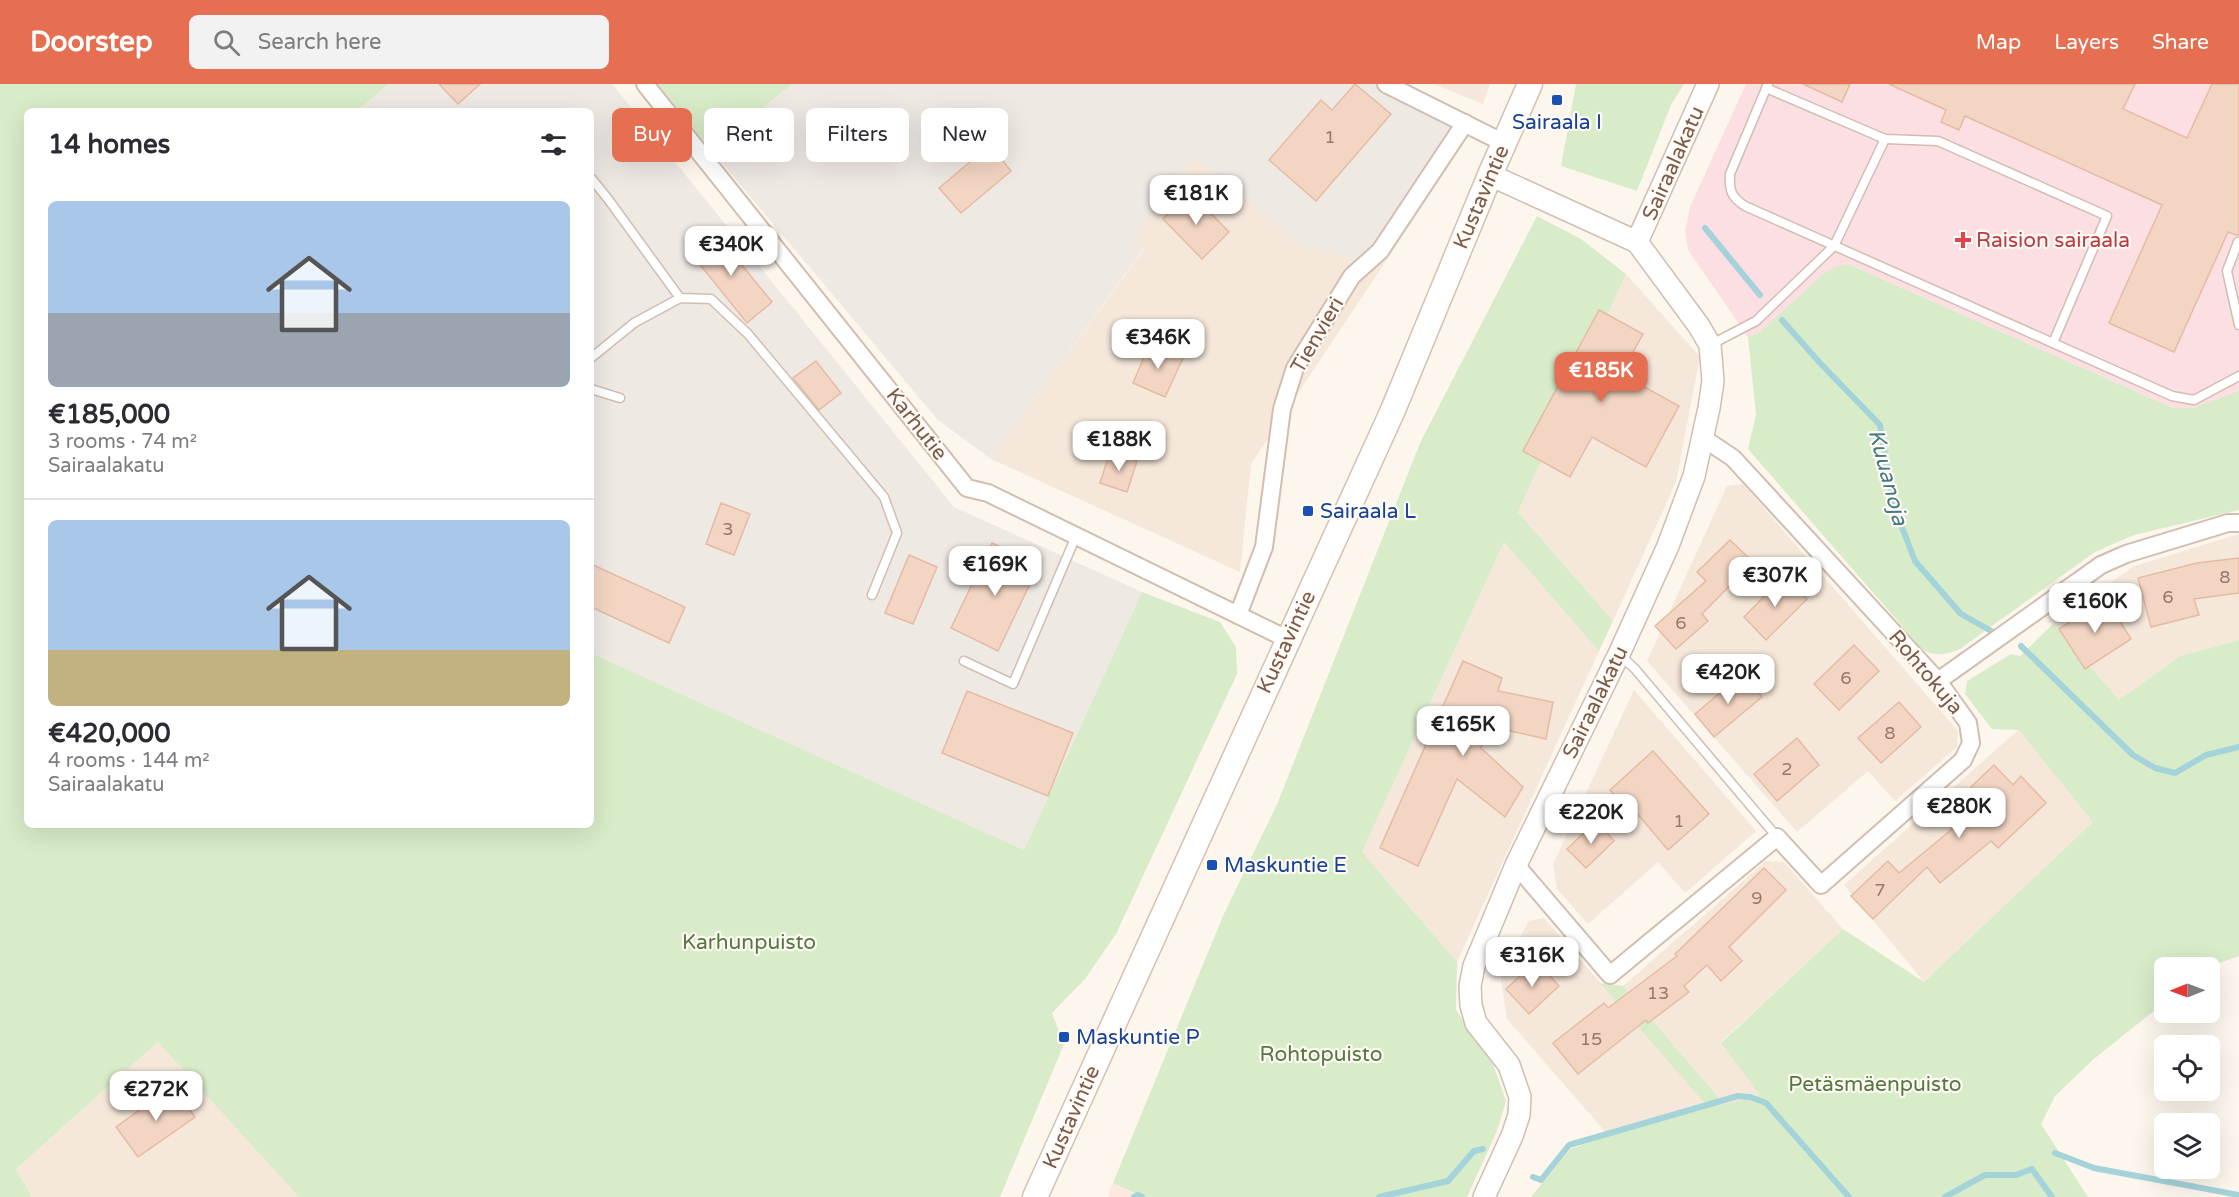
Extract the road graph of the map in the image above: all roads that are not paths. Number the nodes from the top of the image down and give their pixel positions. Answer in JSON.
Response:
{"nodes":[{"id":1,"x":645,"y":84,"type":"edge"},
{"id":2,"x":1386,"y":84,"type":"edge"},
{"id":3,"x":1530,"y":84,"type":"edge"},
{"id":4,"x":1708,"y":84,"type":"edge"},
{"id":5,"x":1767,"y":86,"type":"edge"},
{"id":6,"x":1465,"y":123,"type":"junction"},
{"id":7,"x":1886,"y":139,"type":"junction"},
{"id":8,"x":1504,"y":143,"type":"junction"},
{"id":9,"x":1490,"y":175,"type":"junction"},
{"id":10,"x":594,"y":182,"type":"edge"},
{"id":11,"x":1637,"y":242,"type":"junction"},
{"id":12,"x":2238,"y":242,"type":"edge"},
{"id":13,"x":1834,"y":246,"type":"junction"},
{"id":14,"x":680,"y":298,"type":"junction"},
{"id":15,"x":2239,"y":325,"type":"edge"},
{"id":16,"x":2053,"y":343,"type":"junction"},
{"id":17,"x":1710,"y":345,"type":"junction"},
{"id":18,"x":594,"y":356,"type":"edge"},
{"id":19,"x":2239,"y":376,"type":"edge"},
{"id":20,"x":594,"y":390,"type":"edge"},
{"id":21,"x":620,"y":398,"type":"dead end"},
{"id":22,"x":1703,"y":438,"type":"junction"},
{"id":23,"x":2239,"y":523,"type":"edge"},
{"id":24,"x":1076,"y":536,"type":"junction"},
{"id":25,"x":872,"y":595,"type":"dead end"},
{"id":26,"x":1238,"y":615,"type":"junction"},
{"id":27,"x":1287,"y":639,"type":"junction"},
{"id":28,"x":1618,"y":654,"type":"junction"},
{"id":29,"x":964,"y":661,"type":"dead end"},
{"id":30,"x":1938,"y":681,"type":"junction"},
{"id":31,"x":1777,"y":837,"type":"junction"},
{"id":32,"x":1516,"y":865,"type":"junction"},
{"id":33,"x":1035,"y":1197,"type":"edge"},
{"id":34,"x":1484,"y":1197,"type":"edge"}],
"edges":[{"from":1,"to":24,"type":"street","name":"Karhutie"},
{"from":2,"to":6,"type":"street"},
{"from":3,"to":8,"type":"main road","name":"Kustavintie"},
{"from":4,"to":11,"type":"street","name":"Sairaalakatu"},
{"from":5,"to":7,"type":"lane"},
{"from":5,"to":13,"type":"lane"},
{"from":6,"to":8,"type":"street"},
{"from":6,"to":26,"type":"street","name":"Tienvieri"},
{"from":7,"to":13,"type":"lane"},
{"from":7,"to":16,"type":"lane"},
{"from":8,"to":9,"type":"main road","name":"Kustavintie"},
{"from":9,"to":11,"type":"street","name":"Sairaalakatu"},
{"from":9,"to":27,"type":"main road","name":"Kustavintie"},
{"from":10,"to":14,"type":"lane"},
{"from":11,"to":17,"type":"street","name":"Sairaalakatu"},
{"from":12,"to":15,"type":"lane"},
{"from":13,"to":16,"type":"lane"},
{"from":13,"to":17,"type":"lane"},
{"from":14,"to":18,"type":"lane"},
{"from":14,"to":25,"type":"lane"},
{"from":16,"to":19,"type":"lane"},
{"from":17,"to":22,"type":"street","name":"Sairaalakatu"},
{"from":20,"to":21,"type":"lane"},
{"from":22,"to":28,"type":"street","name":"Sairaalakatu"},
{"from":22,"to":30,"type":"street","name":"Rohtokuja"},
{"from":23,"to":30,"type":"street"},
{"from":24,"to":26,"type":"street","name":"Karhutie"},
{"from":24,"to":29,"type":"lane"},
{"from":26,"to":27,"type":"street","name":"Karhutie"},
{"from":27,"to":33,"type":"main road","name":"Kustavintie"},
{"from":28,"to":31,"type":"lane"},
{"from":28,"to":32,"type":"street","name":"Sairaalakatu"},
{"from":30,"to":31,"type":"street","name":"Rohtokuja"},
{"from":31,"to":32,"type":"street"},
{"from":32,"to":34,"type":"street","name":"Sairaalakatu"}]}
